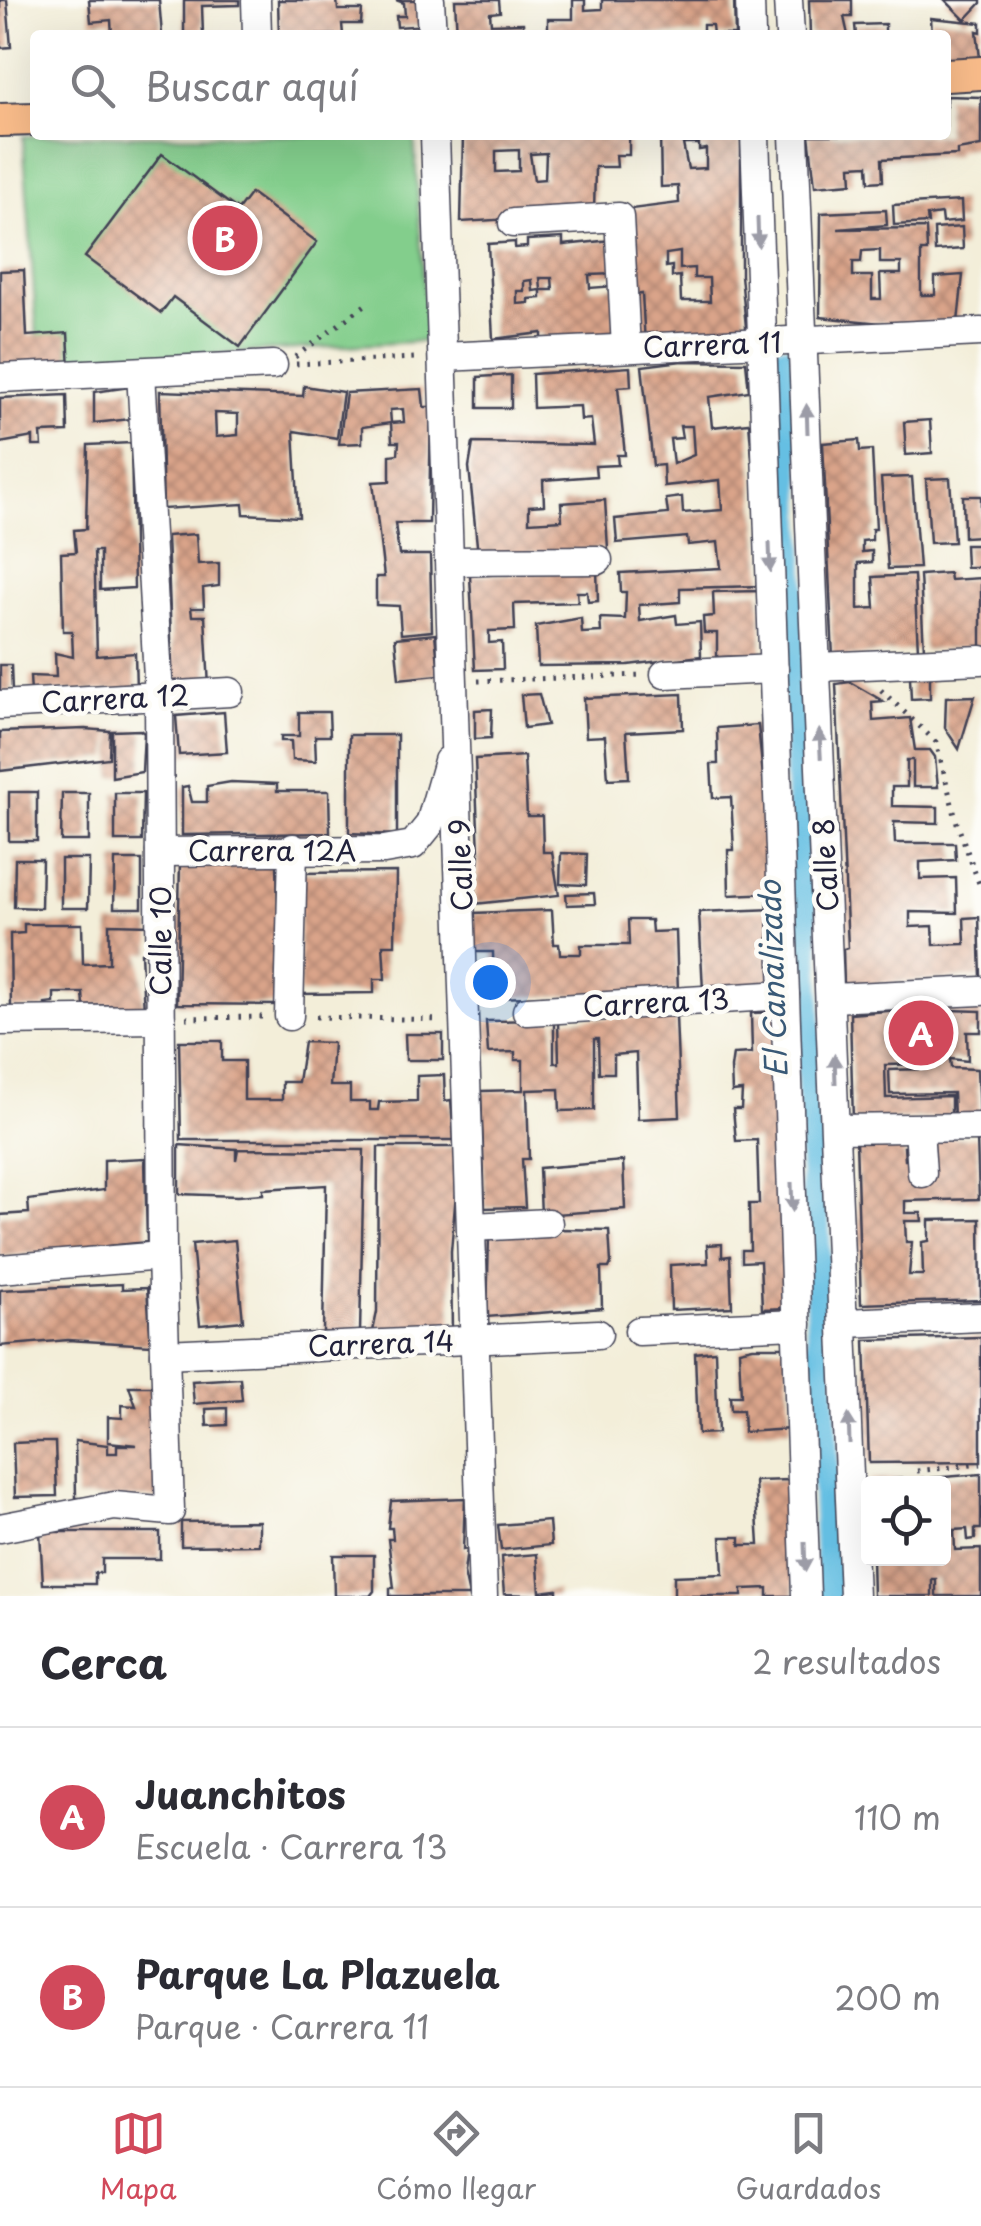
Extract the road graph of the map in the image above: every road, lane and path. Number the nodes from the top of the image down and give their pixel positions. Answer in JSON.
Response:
{"nodes":[{"id":1,"x":256,"y":0,"type":"edge"},
{"id":2,"x":430,"y":0,"type":"edge"},
{"id":3,"x":750,"y":0,"type":"edge"},
{"id":4,"x":788,"y":0,"type":"edge"},
{"id":5,"x":257,"y":30,"type":"edge"},
{"id":6,"x":432,"y":30,"type":"edge"},
{"id":7,"x":751,"y":30,"type":"edge"},
{"id":8,"x":790,"y":30,"type":"edge"},
{"id":9,"x":981,"y":73,"type":"edge"},
{"id":10,"x":951,"y":75,"type":"edge"},
{"id":11,"x":30,"y":118,"type":"edge"},
{"id":12,"x":0,"y":120,"type":"edge"},
{"id":13,"x":435,"y":140,"type":"edge"},
{"id":14,"x":755,"y":140,"type":"edge"},
{"id":15,"x":794,"y":140,"type":"edge"},
{"id":16,"x":513,"y":223,"type":"dead end"},
{"id":17,"x":369,"y":302,"type":"dead end"},
{"id":18,"x":981,"y":332,"type":"edge"},
{"id":19,"x":803,"y":341,"type":"junction"},
{"id":20,"x":762,"y":342,"type":"junction"},
{"id":21,"x":626,"y":348,"type":"junction"},
{"id":22,"x":443,"y":357,"type":"junction"},
{"id":23,"x":273,"y":365,"type":"junction"},
{"id":24,"x":141,"y":372,"type":"junction"},
{"id":25,"x":0,"y":378,"type":"edge"},
{"id":26,"x":598,"y":560,"type":"dead end"},
{"id":27,"x":450,"y":561,"type":"junction"},
{"id":28,"x":981,"y":660,"type":"edge"},
{"id":29,"x":846,"y":666,"type":"junction"},
{"id":30,"x":817,"y":667,"type":"junction"},
{"id":31,"x":774,"y":669,"type":"junction"},
{"id":32,"x":665,"y":674,"type":"joint"},
{"id":33,"x":454,"y":682,"type":"junction"},
{"id":34,"x":230,"y":692,"type":"dead end"},
{"id":35,"x":160,"y":696,"type":"junction"},
{"id":36,"x":0,"y":705,"type":"edge"},
{"id":37,"x":456,"y":742,"type":"junction"},
{"id":38,"x":293,"y":848,"type":"junction"},
{"id":39,"x":160,"y":852,"type":"junction"},
{"id":40,"x":981,"y":888,"type":"edge"},
{"id":41,"x":981,"y":991,"type":"edge"},
{"id":42,"x":785,"y":995,"type":"junction"},
{"id":43,"x":832,"y":998,"type":"junction"},
{"id":44,"x":527,"y":1010,"type":"dead end"},
{"id":45,"x":289,"y":1016,"type":"dead end"},
{"id":46,"x":161,"y":1019,"type":"junction"},
{"id":47,"x":0,"y":1020,"type":"edge"},
{"id":48,"x":981,"y":1128,"type":"edge"},
{"id":49,"x":919,"y":1129,"type":"junction"},
{"id":50,"x":837,"y":1130,"type":"junction"},
{"id":51,"x":922,"y":1173,"type":"dead end"},
{"id":52,"x":548,"y":1223,"type":"dead end"},
{"id":53,"x":472,"y":1228,"type":"junction"},
{"id":54,"x":162,"y":1256,"type":"junction"},
{"id":55,"x":0,"y":1269,"type":"edge"},
{"id":56,"x":981,"y":1317,"type":"edge"},
{"id":57,"x":846,"y":1323,"type":"junction"},
{"id":58,"x":797,"y":1324,"type":"junction"},
{"id":59,"x":639,"y":1331,"type":"dead end"},
{"id":60,"x":598,"y":1334,"type":"dead end"},
{"id":61,"x":474,"y":1340,"type":"junction"},
{"id":62,"x":166,"y":1354,"type":"junction"},
{"id":63,"x":981,"y":1464,"type":"edge"},
{"id":64,"x":917,"y":1470,"type":"dead end"},
{"id":65,"x":0,"y":1528,"type":"edge"},
{"id":66,"x":483,"y":1596,"type":"edge"},
{"id":67,"x":806,"y":1596,"type":"edge"},
{"id":68,"x":854,"y":1596,"type":"edge"}],
"edges":[{"from":1,"to":5,"type":"street"},
{"from":2,"to":6,"type":"street"},
{"from":3,"to":7,"type":"street"},
{"from":4,"to":8,"type":"street"},
{"from":9,"to":10,"type":"main road"},
{"from":11,"to":12,"type":"main road"},
{"from":13,"to":22,"type":"street","name":"Calle 9"},
{"from":14,"to":20,"type":"street","name":"Calle 8","one_way":true},
{"from":15,"to":19,"type":"street","name":"Calle 8"},
{"from":16,"to":21,"type":"street"},
{"from":17,"to":23,"type":"path"},
{"from":18,"to":19,"type":"street","name":"Carrera 11"},
{"from":19,"to":20,"type":"street","name":"Carrera 11"},
{"from":30,"to":19,"type":"street","name":"Calle 8","one_way":true},
{"from":20,"to":21,"type":"street","name":"Carrera 11"},
{"from":20,"to":31,"type":"street","name":"Calle 8","one_way":true},
{"from":21,"to":22,"type":"street","name":"Carrera 11"},
{"from":22,"to":23,"type":"path"},
{"from":22,"to":27,"type":"street","name":"Calle 9"},
{"from":23,"to":24,"type":"street"},
{"from":24,"to":25,"type":"street"},
{"from":24,"to":35,"type":"street","name":"Calle 10"},
{"from":26,"to":27,"type":"street"},
{"from":27,"to":33,"type":"street","name":"Calle 9"},
{"from":28,"to":29,"type":"street"},
{"from":29,"to":30,"type":"street"},
{"from":29,"to":40,"type":"path"},
{"from":43,"to":30,"type":"street","name":"Calle 8","one_way":true},
{"from":31,"to":32,"type":"street"},
{"from":31,"to":42,"type":"street","name":"Calle 8"},
{"from":32,"to":33,"type":"path"},
{"from":33,"to":37,"type":"street","name":"Calle 9"},
{"from":34,"to":35,"type":"street","name":"Carrera 12"},
{"from":35,"to":36,"type":"street","name":"Carrera 12"},
{"from":35,"to":39,"type":"street","name":"Calle 10"},
{"from":37,"to":38,"type":"street","name":"Carrera 12A"},
{"from":37,"to":53,"type":"street","name":"Calle 9"},
{"from":38,"to":39,"type":"street","name":"Carrera 12A"},
{"from":38,"to":45,"type":"street"},
{"from":39,"to":46,"type":"street","name":"Calle 10"},
{"from":41,"to":43,"type":"street"},
{"from":42,"to":44,"type":"street","name":"Carrera 13"},
{"from":42,"to":58,"type":"street","name":"Calle 8","one_way":true},
{"from":50,"to":43,"type":"street","name":"Calle 8","one_way":true},
{"from":46,"to":47,"type":"street"},
{"from":46,"to":54,"type":"street","name":"Calle 10"},
{"from":48,"to":49,"type":"street"},
{"from":49,"to":50,"type":"street"},
{"from":49,"to":51,"type":"street"},
{"from":50,"to":57,"type":"street","name":"Calle 8"},
{"from":52,"to":53,"type":"street"},
{"from":53,"to":61,"type":"street","name":"Calle 9"},
{"from":54,"to":55,"type":"street"},
{"from":54,"to":62,"type":"street","name":"Calle 10"},
{"from":56,"to":57,"type":"street"},
{"from":68,"to":57,"type":"street","name":"Calle 8","one_way":true},
{"from":58,"to":59,"type":"street"},
{"from":58,"to":67,"type":"street","name":"Calle 8","one_way":true},
{"from":60,"to":61,"type":"street","name":"Carrera 14"},
{"from":61,"to":62,"type":"street","name":"Carrera 14"},
{"from":61,"to":66,"type":"street","name":"Calle 9"},
{"from":62,"to":65,"type":"street","name":"Calle 10"},
{"from":63,"to":64,"type":"path"}]}
